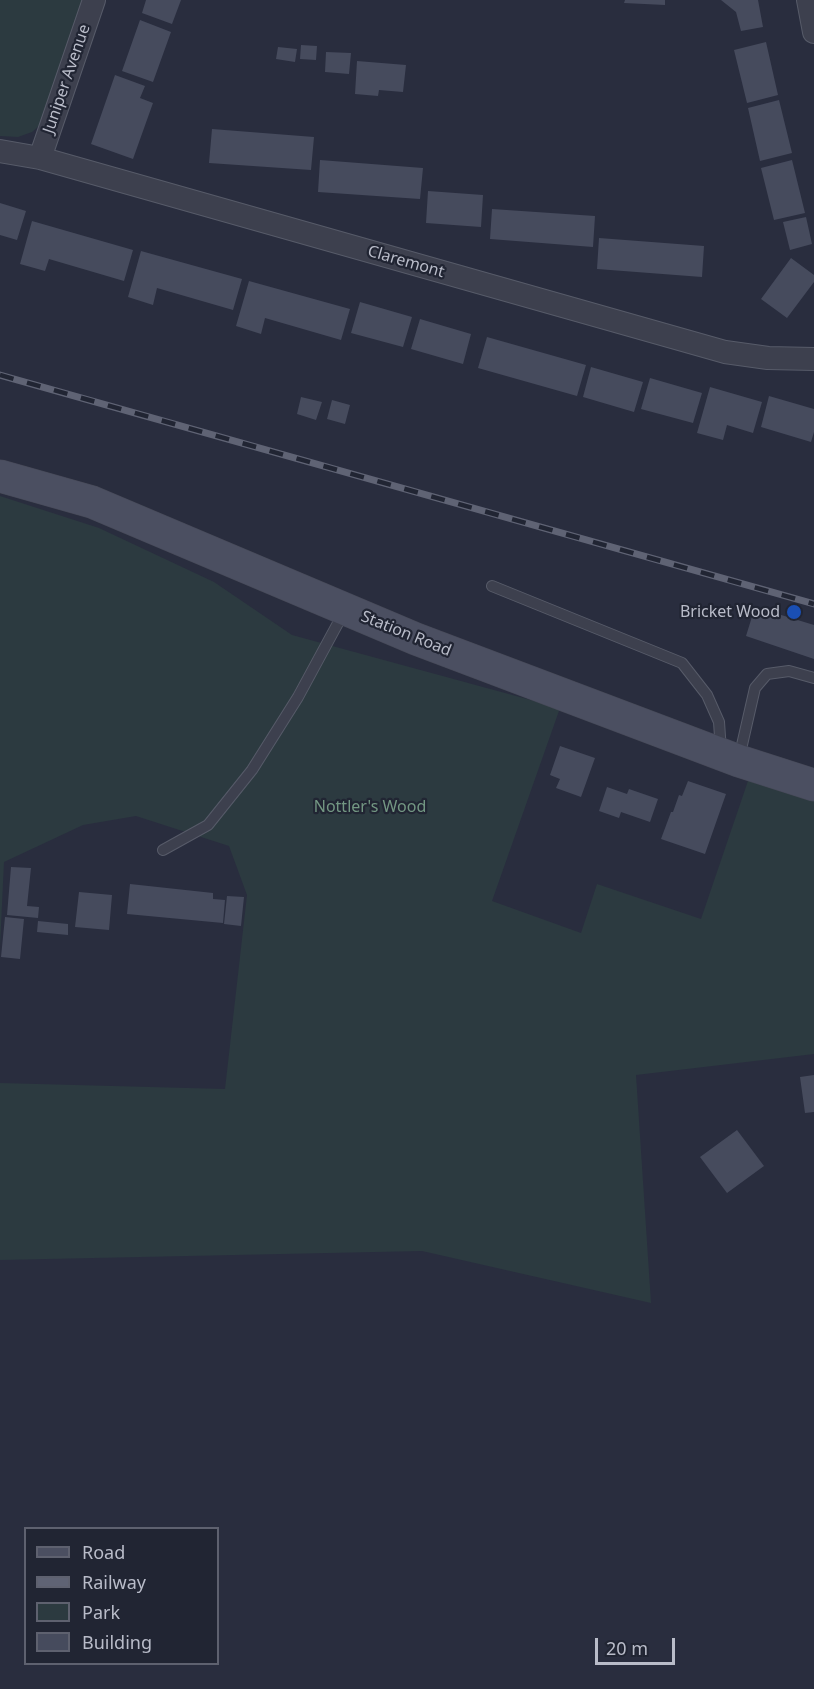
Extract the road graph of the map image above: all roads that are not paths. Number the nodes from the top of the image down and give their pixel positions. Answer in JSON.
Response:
{"nodes":[{"id":1,"x":94,"y":0,"type":"edge"},
{"id":2,"x":0,"y":151,"type":"edge"},
{"id":3,"x":40,"y":158,"type":"junction"},
{"id":4,"x":814,"y":359,"type":"edge"},
{"id":5,"x":0,"y":476,"type":"edge"},
{"id":6,"x":492,"y":586,"type":"dead end"},
{"id":7,"x":345,"y":609,"type":"junction"},
{"id":8,"x":814,"y":678,"type":"edge"},
{"id":9,"x":730,"y":758,"type":"junction"},
{"id":10,"x":814,"y":785,"type":"edge"},
{"id":11,"x":163,"y":850,"type":"dead end"}],
"edges":[{"from":1,"to":3,"type":"street","name":"Juniper Avenue"},
{"from":2,"to":3,"type":"street","name":"Claremont"},
{"from":3,"to":4,"type":"street","name":"Claremont"},
{"from":5,"to":7,"type":"street","name":"Station Road"},
{"from":6,"to":9,"type":"lane"},
{"from":7,"to":9,"type":"street","name":"Station Road"},
{"from":7,"to":11,"type":"lane"},
{"from":8,"to":9,"type":"lane"},
{"from":9,"to":10,"type":"street","name":"Station Road"}]}
